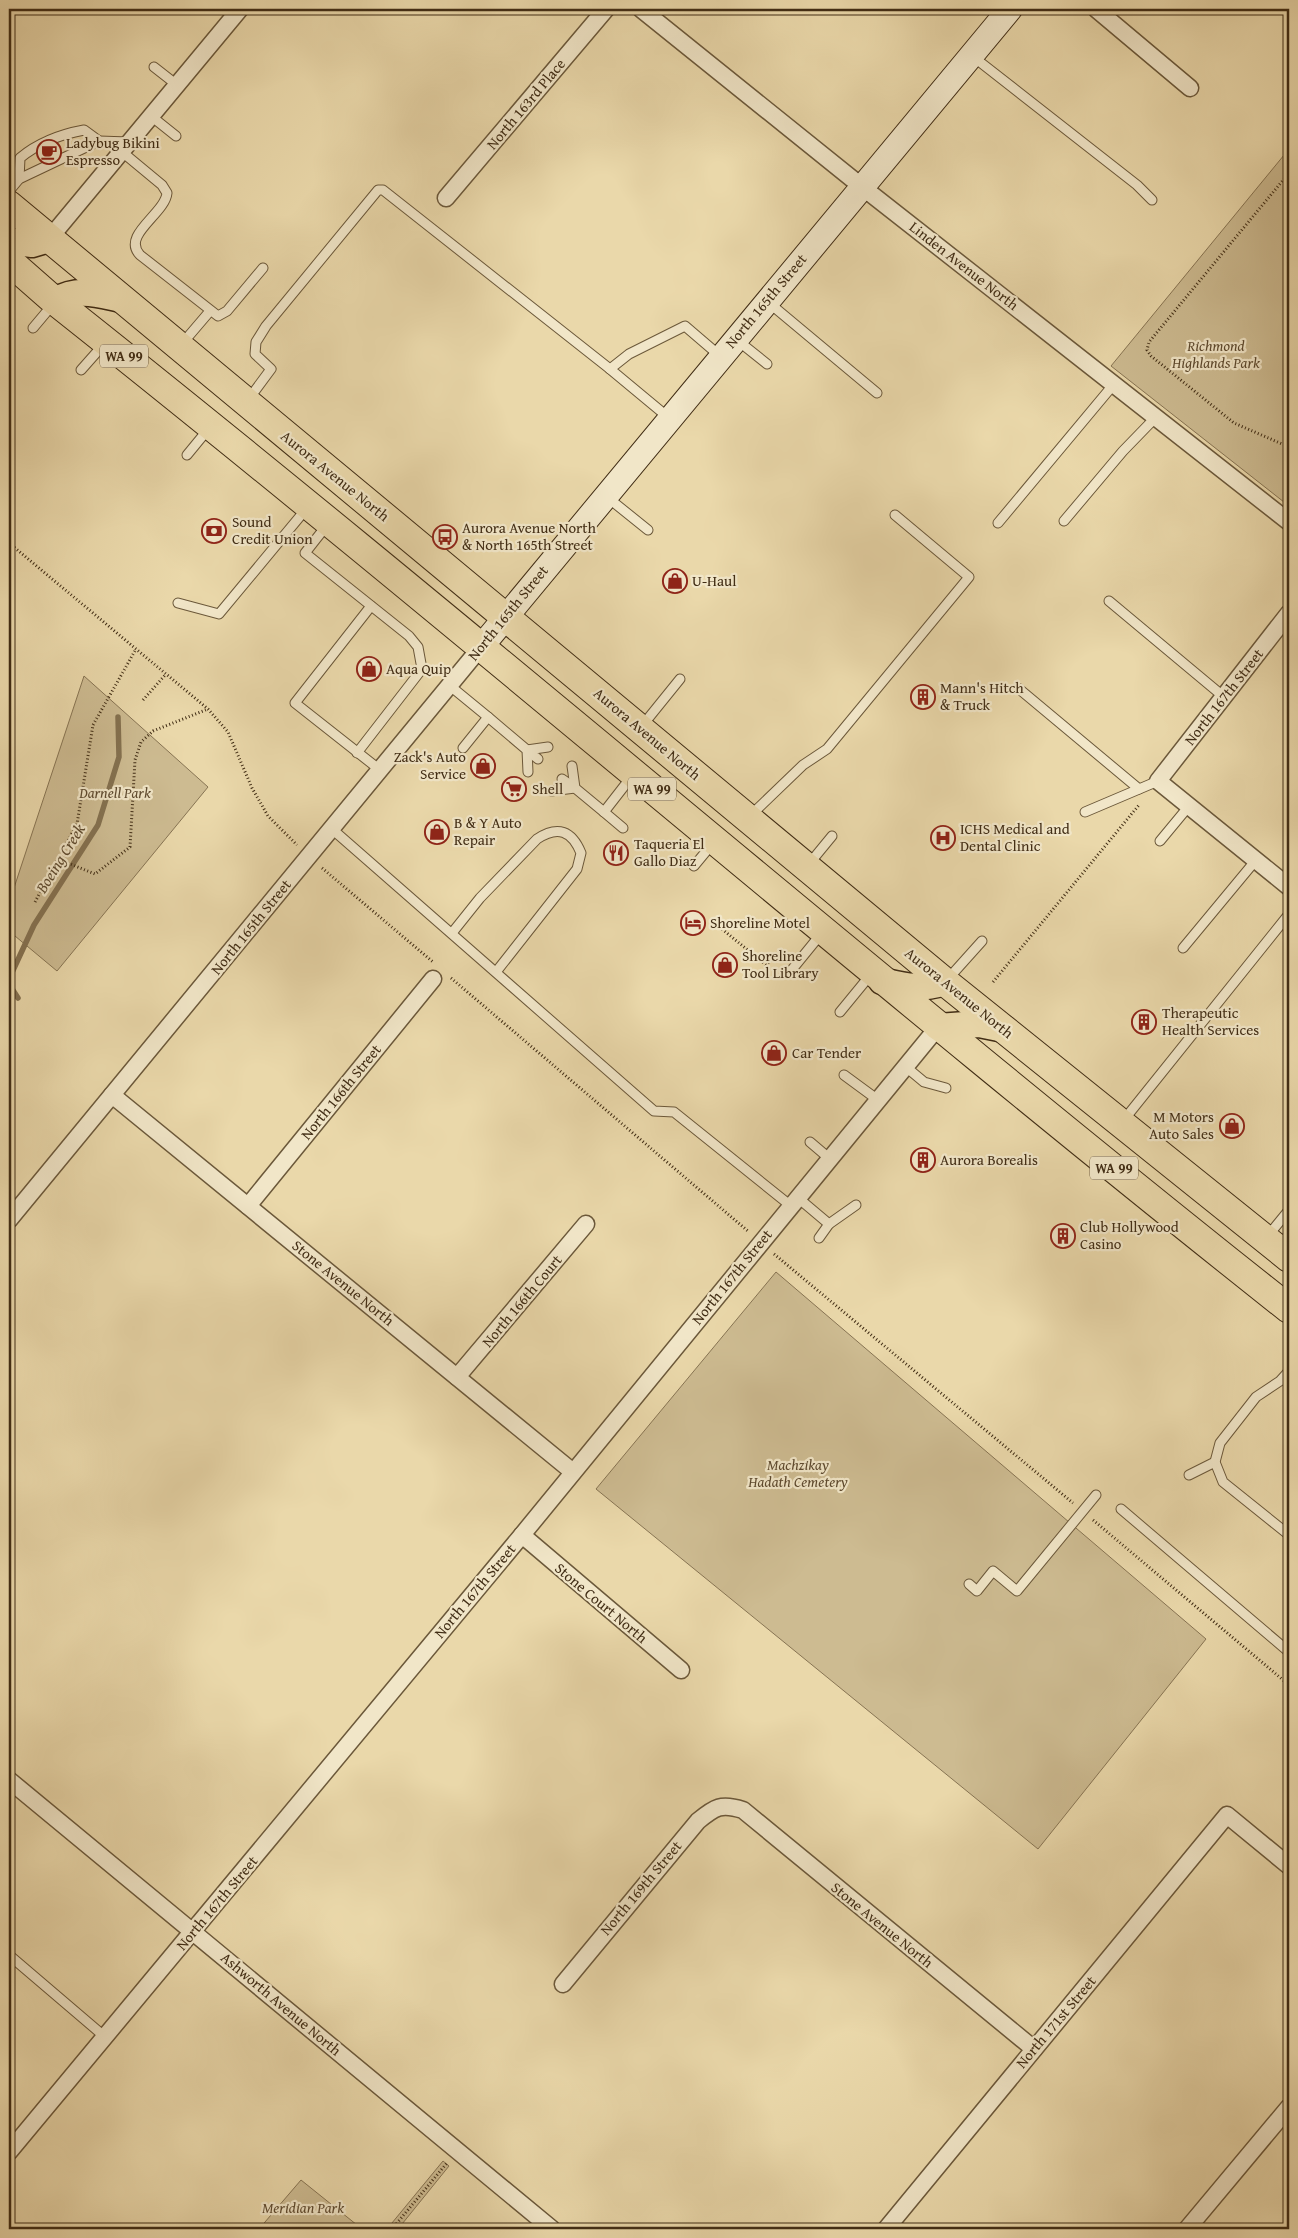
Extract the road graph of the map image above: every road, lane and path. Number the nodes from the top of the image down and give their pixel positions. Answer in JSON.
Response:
{"nodes":[{"id":1,"x":240,"y":9,"type":"edge"},
{"id":2,"x":606,"y":9,"type":"edge"},
{"id":3,"x":641,"y":9,"type":"edge"},
{"id":4,"x":1010,"y":9,"type":"edge"},
{"id":5,"x":1096,"y":9,"type":"edge"},
{"id":6,"x":971,"y":55,"type":"junction"},
{"id":7,"x":154,"y":67,"type":"dead end"},
{"id":8,"x":177,"y":85,"type":"junction"},
{"id":9,"x":1190,"y":88,"type":"dead end"},
{"id":10,"x":151,"y":116,"type":"junction"},
{"id":11,"x":176,"y":136,"type":"dead end"},
{"id":12,"x":99,"y":140,"type":"junction"},
{"id":13,"x":125,"y":147,"type":"junction"},
{"id":14,"x":1289,"y":173,"type":"edge"},
{"id":15,"x":19,"y":179,"type":"junction"},
{"id":16,"x":861,"y":186,"type":"junction"},
{"id":17,"x":9,"y":191,"type":"edge"},
{"id":18,"x":446,"y":198,"type":"dead end"},
{"id":19,"x":1152,"y":200,"type":"dead end"},
{"id":20,"x":9,"y":205,"type":"edge"},
{"id":21,"x":49,"y":239,"type":"junction"},
{"id":22,"x":9,"y":241,"type":"edge"},
{"id":23,"x":9,"y":261,"type":"edge"},
{"id":24,"x":263,"y":268,"type":"dead end"},
{"id":25,"x":122,"y":299,"type":"junction"},
{"id":26,"x":55,"y":301,"type":"junction"},
{"id":27,"x":766,"y":301,"type":"junction"},
{"id":28,"x":210,"y":311,"type":"junction"},
{"id":29,"x":33,"y":328,"type":"dead end"},
{"id":30,"x":106,"y":342,"type":"junction"},
{"id":31,"x":179,"y":347,"type":"junction"},
{"id":32,"x":728,"y":347,"type":"junction"},
{"id":33,"x":767,"y":364,"type":"dead end"},
{"id":34,"x":610,"y":369,"type":"junction"},
{"id":35,"x":81,"y":370,"type":"dead end"},
{"id":36,"x":1114,"y":384,"type":"junction"},
{"id":37,"x":877,"y":393,"type":"dead end"},
{"id":38,"x":246,"y":402,"type":"junction"},
{"id":39,"x":1156,"y":417,"type":"junction"},
{"id":40,"x":669,"y":418,"type":"junction"},
{"id":41,"x":210,"y":427,"type":"junction"},
{"id":42,"x":1289,"y":447,"type":"edge"},
{"id":43,"x":187,"y":455,"type":"dead end"},
{"id":44,"x":605,"y":495,"type":"junction"},
{"id":45,"x":318,"y":515,"type":"junction"},
{"id":46,"x":895,"y":515,"type":"dead end"},
{"id":47,"x":1064,"y":521,"type":"dead end"},
{"id":48,"x":1289,"y":522,"type":"edge"},
{"id":49,"x":998,"y":524,"type":"dead end"},
{"id":50,"x":648,"y":530,"type":"dead end"},
{"id":51,"x":9,"y":543,"type":"edge"},
{"id":52,"x":1108,"y":601,"type":"dead end"},
{"id":53,"x":178,"y":602,"type":"dead end"},
{"id":54,"x":371,"y":606,"type":"junction"},
{"id":55,"x":1289,"y":613,"type":"edge"},
{"id":56,"x":505,"y":615,"type":"junction"},
{"id":57,"x":481,"y":646,"type":"junction"},
{"id":58,"x":136,"y":649,"type":"junction"},
{"id":59,"x":166,"y":674,"type":"junction"},
{"id":60,"x":680,"y":679,"type":"dead end"},
{"id":61,"x":449,"y":685,"type":"junction"},
{"id":62,"x":1018,"y":688,"type":"dead end"},
{"id":63,"x":1224,"y":697,"type":"junction"},
{"id":64,"x":143,"y":700,"type":"dead end"},
{"id":65,"x":208,"y":709,"type":"junction"},
{"id":66,"x":488,"y":717,"type":"junction"},
{"id":67,"x":641,"y":728,"type":"junction"},
{"id":68,"x":548,"y":747,"type":"dead end"},
{"id":69,"x":463,"y":748,"type":"dead end"},
{"id":70,"x":527,"y":750,"type":"junction"},
{"id":71,"x":357,"y":753,"type":"junction"},
{"id":72,"x":538,"y":759,"type":"dead end"},
{"id":73,"x":572,"y":766,"type":"dead end"},
{"id":74,"x":380,"y":770,"type":"junction"},
{"id":75,"x":528,"y":772,"type":"dead end"},
{"id":76,"x":634,"y":774,"type":"junction"},
{"id":77,"x":562,"y":778,"type":"dead end"},
{"id":78,"x":1158,"y":781,"type":"junction"},
{"id":79,"x":575,"y":788,"type":"junction"},
{"id":80,"x":1139,"y":789,"type":"junction"},
{"id":81,"x":551,"y":791,"type":"dead end"},
{"id":82,"x":1189,"y":806,"type":"junction"},
{"id":83,"x":604,"y":812,"type":"junction"},
{"id":84,"x":1085,"y":812,"type":"dead end"},
{"id":85,"x":748,"y":818,"type":"junction"},
{"id":86,"x":623,"y":828,"type":"dead end"},
{"id":87,"x":332,"y":830,"type":"junction"},
{"id":88,"x":832,"y":836,"type":"dead end"},
{"id":89,"x":714,"y":841,"type":"junction"},
{"id":90,"x":1160,"y":841,"type":"dead end"},
{"id":91,"x":302,"y":850,"type":"dead end"},
{"id":92,"x":58,"y":858,"type":"junction"},
{"id":93,"x":1256,"y":860,"type":"junction"},
{"id":94,"x":321,"y":866,"type":"dead end"},
{"id":95,"x":694,"y":866,"type":"dead end"},
{"id":96,"x":807,"y":866,"type":"junction"},
{"id":97,"x":1289,"y":887,"type":"edge"},
{"id":98,"x":35,"y":902,"type":"dead end"},
{"id":99,"x":1289,"y":914,"type":"edge"},
{"id":100,"x":722,"y":929,"type":"dead end"},
{"id":101,"x":823,"y":932,"type":"junction"},
{"id":102,"x":452,"y":933,"type":"junction"},
{"id":103,"x":982,"y":940,"type":"dead end"},
{"id":104,"x":1183,"y":948,"type":"dead end"},
{"id":105,"x":773,"y":958,"type":"dead end"},
{"id":106,"x":434,"y":972,"type":"joint"},
{"id":107,"x":496,"y":972,"type":"junction"},
{"id":108,"x":790,"y":972,"type":"dead end"},
{"id":109,"x":450,"y":977,"type":"dead end"},
{"id":110,"x":877,"y":977,"type":"junction"},
{"id":111,"x":945,"y":982,"type":"junction"},
{"id":112,"x":993,"y":982,"type":"dead end"},
{"id":113,"x":840,"y":1012,"type":"dead end"},
{"id":114,"x":938,"y":1027,"type":"junction"},
{"id":115,"x":1004,"y":1029,"type":"junction"},
{"id":116,"x":906,"y":1067,"type":"junction"},
{"id":117,"x":844,"y":1074,"type":"dead end"},
{"id":118,"x":946,"y":1088,"type":"dead end"},
{"id":119,"x":112,"y":1095,"type":"junction"},
{"id":120,"x":878,"y":1100,"type":"junction"},
{"id":121,"x":1121,"y":1123,"type":"junction"},
{"id":122,"x":810,"y":1142,"type":"dead end"},
{"id":123,"x":830,"y":1158,"type":"junction"},
{"id":124,"x":794,"y":1202,"type":"junction"},
{"id":125,"x":856,"y":1205,"type":"dead end"},
{"id":126,"x":248,"y":1206,"type":"junction"},
{"id":127,"x":1289,"y":1210,"type":"edge"},
{"id":128,"x":9,"y":1220,"type":"edge"},
{"id":129,"x":586,"y":1224,"type":"dead end"},
{"id":130,"x":829,"y":1224,"type":"junction"},
{"id":131,"x":754,"y":1236,"type":"dead end"},
{"id":132,"x":819,"y":1238,"type":"dead end"},
{"id":133,"x":1280,"y":1245,"type":"edge"},
{"id":134,"x":770,"y":1250,"type":"dead end"},
{"id":135,"x":1289,"y":1309,"type":"edge"},
{"id":136,"x":1289,"y":1371,"type":"edge"},
{"id":137,"x":457,"y":1377,"type":"junction"},
{"id":138,"x":1215,"y":1462,"type":"junction"},
{"id":139,"x":573,"y":1472,"type":"junction"},
{"id":140,"x":1190,"y":1475,"type":"dead end"},
{"id":141,"x":1096,"y":1495,"type":"dead end"},
{"id":142,"x":1121,"y":1509,"type":"dead end"},
{"id":143,"x":1083,"y":1512,"type":"junction"},
{"id":144,"x":522,"y":1535,"type":"junction"},
{"id":145,"x":1289,"y":1536,"type":"edge"},
{"id":146,"x":969,"y":1584,"type":"dead end"},
{"id":147,"x":1289,"y":1652,"type":"edge"},
{"id":148,"x":681,"y":1670,"type":"dead end"},
{"id":149,"x":1289,"y":1686,"type":"edge"},
{"id":150,"x":9,"y":1780,"type":"edge"},
{"id":151,"x":728,"y":1805,"type":"joint"},
{"id":152,"x":1289,"y":1866,"type":"edge"},
{"id":153,"x":193,"y":1931,"type":"junction"},
{"id":154,"x":9,"y":1955,"type":"edge"},
{"id":155,"x":563,"y":1984,"type":"dead end"},
{"id":156,"x":105,"y":2037,"type":"junction"},
{"id":157,"x":1034,"y":2049,"type":"junction"},
{"id":158,"x":1289,"y":2107,"type":"edge"},
{"id":159,"x":457,"y":2151,"type":"junction"},
{"id":160,"x":9,"y":2152,"type":"edge"},
{"id":161,"x":392,"y":2229,"type":"edge"},
{"id":162,"x":552,"y":2229,"type":"edge"},
{"id":163,"x":886,"y":2229,"type":"edge"},
{"id":164,"x":1187,"y":2229,"type":"edge"}],
"edges":[{"from":1,"to":8,"type":"street"},
{"from":2,"to":18,"type":"street","name":"North 163rd Place"},
{"from":3,"to":16,"type":"street","name":"Linden Avenue North"},
{"from":4,"to":6,"type":"street","name":"North 165th Street"},
{"from":5,"to":9,"type":"street"},
{"from":6,"to":16,"type":"street","name":"North 165th Street"},
{"from":6,"to":19,"type":"lane"},
{"from":7,"to":8,"type":"lane"},
{"from":8,"to":10,"type":"street"},
{"from":10,"to":11,"type":"lane"},
{"from":10,"to":13,"type":"street"},
{"from":12,"to":13,"type":"lane"},
{"from":12,"to":15,"type":"lane"},
{"from":12,"to":15,"type":"lane"},
{"from":13,"to":21,"type":"street"},
{"from":13,"to":28,"type":"lane"},
{"from":14,"to":42,"type":"path"},
{"from":15,"to":17,"type":"lane"},
{"from":16,"to":27,"type":"street","name":"North 165th Street"},
{"from":16,"to":36,"type":"street","name":"Linden Avenue North"},
{"from":20,"to":21,"type":"highway","name":"Aurora Avenue North","number":"WA 99"},
{"from":21,"to":22,"type":"main road"},
{"from":21,"to":25,"type":"highway","name":"Aurora Avenue North","number":"WA 99"},
{"from":23,"to":26,"type":"highway","number":"WA 99"},
{"from":24,"to":28,"type":"lane"},
{"from":25,"to":26,"type":"main road"},
{"from":25,"to":31,"type":"highway","name":"Aurora Avenue North","number":"WA 99"},
{"from":26,"to":29,"type":"lane"},
{"from":26,"to":30,"type":"highway","number":"WA 99"},
{"from":27,"to":32,"type":"street","name":"North 165th Street"},
{"from":27,"to":37,"type":"lane"},
{"from":28,"to":31,"type":"lane"},
{"from":30,"to":35,"type":"lane"},
{"from":30,"to":41,"type":"highway","number":"WA 99"},
{"from":31,"to":38,"type":"highway","name":"Aurora Avenue North","number":"WA 99"},
{"from":32,"to":33,"type":"lane"},
{"from":32,"to":34,"type":"lane"},
{"from":32,"to":40,"type":"street","name":"North 165th Street"},
{"from":34,"to":38,"type":"lane"},
{"from":34,"to":40,"type":"lane"},
{"from":36,"to":39,"type":"street","name":"Linden Avenue North"},
{"from":36,"to":49,"type":"lane"},
{"from":38,"to":56,"type":"highway","name":"Aurora Avenue North","number":"WA 99"},
{"from":39,"to":47,"type":"lane"},
{"from":39,"to":48,"type":"street","name":"Linden Avenue North"},
{"from":40,"to":44,"type":"street","name":"North 165th Street"},
{"from":41,"to":43,"type":"lane"},
{"from":41,"to":45,"type":"highway","number":"WA 99"},
{"from":44,"to":50,"type":"lane"},
{"from":44,"to":56,"type":"street","name":"North 165th Street"},
{"from":45,"to":53,"type":"lane"},
{"from":45,"to":54,"type":"lane"},
{"from":45,"to":57,"type":"highway","number":"WA 99"},
{"from":46,"to":85,"type":"lane"},
{"from":51,"to":58,"type":"path"},
{"from":52,"to":63,"type":"lane"},
{"from":54,"to":71,"type":"lane"},
{"from":54,"to":71,"type":"lane"},
{"from":55,"to":63,"type":"street","name":"North 167th Street"},
{"from":56,"to":57,"type":"street","name":"North 165th Street"},
{"from":56,"to":67,"type":"highway","name":"Aurora Avenue North","number":"WA 99"},
{"from":57,"to":61,"type":"street","name":"North 165th Street"},
{"from":57,"to":76,"type":"highway","number":"WA 99"},
{"from":58,"to":59,"type":"path"},
{"from":58,"to":92,"type":"path"},
{"from":59,"to":64,"type":"path"},
{"from":59,"to":65,"type":"path"},
{"from":60,"to":67,"type":"lane"},
{"from":61,"to":66,"type":"lane"},
{"from":61,"to":74,"type":"street","name":"North 165th Street"},
{"from":62,"to":80,"type":"lane"},
{"from":63,"to":78,"type":"street","name":"North 167th Street"},
{"from":65,"to":91,"type":"path"},
{"from":65,"to":92,"type":"path"},
{"from":66,"to":69,"type":"lane"},
{"from":66,"to":70,"type":"lane"},
{"from":67,"to":85,"type":"highway","name":"Aurora Avenue North","number":"WA 99"},
{"from":68,"to":70,"type":"lane"},
{"from":70,"to":72,"type":"lane"},
{"from":70,"to":75,"type":"lane"},
{"from":71,"to":74,"type":"lane"},
{"from":73,"to":79,"type":"lane"},
{"from":74,"to":87,"type":"street","name":"North 165th Street"},
{"from":76,"to":83,"type":"lane"},
{"from":76,"to":89,"type":"highway","number":"WA 99"},
{"from":77,"to":79,"type":"lane"},
{"from":78,"to":80,"type":"lane"},
{"from":78,"to":82,"type":"street"},
{"from":78,"to":112,"type":"path"},
{"from":79,"to":81,"type":"lane"},
{"from":79,"to":83,"type":"lane"},
{"from":80,"to":84,"type":"lane"},
{"from":82,"to":90,"type":"lane"},
{"from":82,"to":93,"type":"street"},
{"from":83,"to":86,"type":"lane"},
{"from":85,"to":96,"type":"highway","name":"Aurora Avenue North","number":"WA 99"},
{"from":87,"to":102,"type":"lane"},
{"from":87,"to":119,"type":"street","name":"North 165th Street"},
{"from":88,"to":96,"type":"lane"},
{"from":89,"to":95,"type":"lane"},
{"from":89,"to":101,"type":"highway","number":"WA 99"},
{"from":92,"to":98,"type":"path"},
{"from":93,"to":97,"type":"street"},
{"from":93,"to":104,"type":"lane"},
{"from":94,"to":106,"type":"path"},
{"from":96,"to":111,"type":"highway","name":"Aurora Avenue North","number":"WA 99"},
{"from":99,"to":121,"type":"lane"},
{"from":100,"to":105,"type":"path"},
{"from":101,"to":108,"type":"lane"},
{"from":101,"to":110,"type":"highway","number":"WA 99"},
{"from":102,"to":107,"type":"lane"},
{"from":102,"to":107,"type":"lane"},
{"from":103,"to":111,"type":"lane"},
{"from":106,"to":126,"type":"street","name":"North 166th Street"},
{"from":107,"to":124,"type":"lane"},
{"from":109,"to":131,"type":"path"},
{"from":110,"to":111,"type":"main road"},
{"from":110,"to":113,"type":"lane"},
{"from":110,"to":114,"type":"highway","number":"WA 99"},
{"from":111,"to":115,"type":"highway","name":"Aurora Avenue North","number":"WA 99"},
{"from":114,"to":115,"type":"main road"},
{"from":114,"to":116,"type":"street","name":"North 167th Street"},
{"from":114,"to":135,"type":"highway","number":"WA 99"},
{"from":115,"to":121,"type":"highway","name":"Aurora Avenue North","number":"WA 99"},
{"from":116,"to":118,"type":"lane"},
{"from":116,"to":120,"type":"street","name":"North 167th Street"},
{"from":117,"to":120,"type":"lane"},
{"from":119,"to":126,"type":"street","name":"Stone Avenue North"},
{"from":119,"to":128,"type":"street","name":"North 165th Street"},
{"from":120,"to":123,"type":"street","name":"North 167th Street"},
{"from":121,"to":133,"type":"highway","name":"Aurora Avenue North","number":"WA 99"},
{"from":122,"to":123,"type":"lane"},
{"from":123,"to":124,"type":"street","name":"North 167th Street"},
{"from":124,"to":130,"type":"lane"},
{"from":124,"to":139,"type":"street","name":"North 167th Street"},
{"from":125,"to":130,"type":"lane"},
{"from":126,"to":137,"type":"street","name":"Stone Avenue North"},
{"from":127,"to":133,"type":"lane"},
{"from":129,"to":137,"type":"street","name":"North 166th Court"},
{"from":130,"to":132,"type":"lane"},
{"from":134,"to":143,"type":"path"},
{"from":136,"to":138,"type":"lane"},
{"from":137,"to":139,"type":"street","name":"Stone Avenue North"},
{"from":138,"to":140,"type":"lane"},
{"from":138,"to":145,"type":"lane"},
{"from":139,"to":144,"type":"street","name":"North 167th Street"},
{"from":141,"to":143,"type":"lane"},
{"from":142,"to":147,"type":"lane"},
{"from":143,"to":146,"type":"lane"},
{"from":143,"to":149,"type":"path"},
{"from":144,"to":148,"type":"street","name":"Stone Court North"},
{"from":144,"to":153,"type":"street","name":"North 167th Street"},
{"from":150,"to":153,"type":"street","name":"Ashworth Avenue North"},
{"from":151,"to":155,"type":"street","name":"North 169th Street"},
{"from":151,"to":157,"type":"street","name":"Stone Avenue North"},
{"from":152,"to":157,"type":"street","name":"North 171st Street"},
{"from":153,"to":156,"type":"street","name":"North 167th Street"},
{"from":153,"to":159,"type":"street","name":"Ashworth Avenue North"},
{"from":154,"to":156,"type":"lane"},
{"from":156,"to":160,"type":"street","name":"North 167th Street"},
{"from":157,"to":163,"type":"street","name":"North 171st Street"},
{"from":158,"to":164,"type":"street"},
{"from":159,"to":161,"type":"path"},
{"from":159,"to":162,"type":"street","name":"Ashworth Avenue North"}]}
